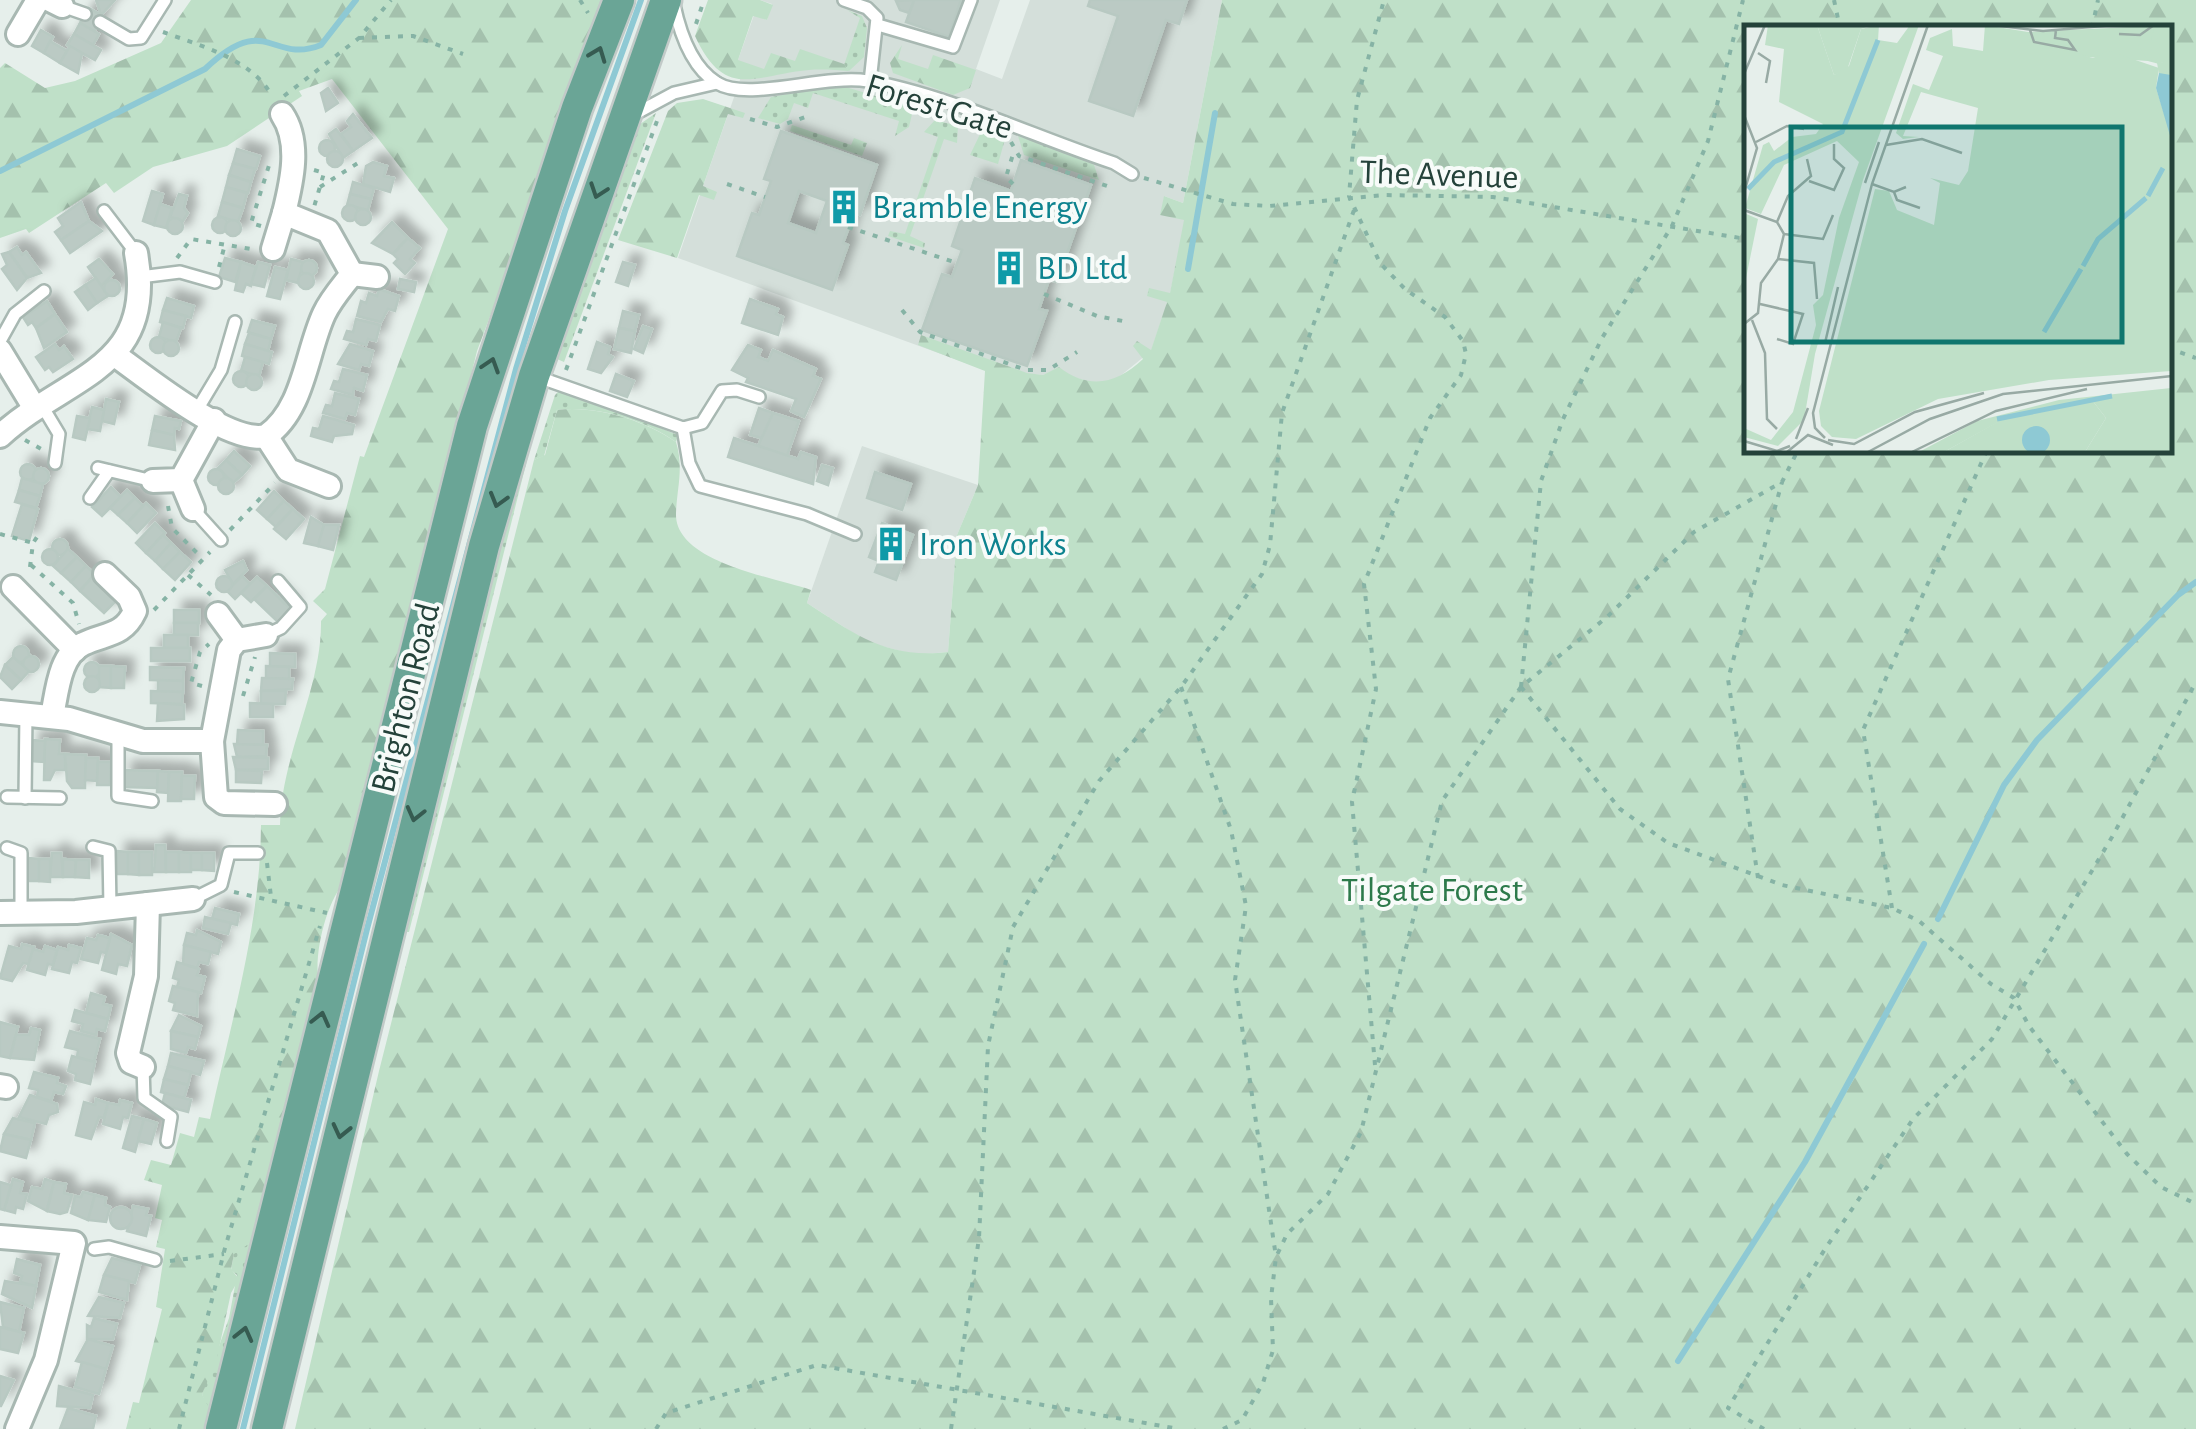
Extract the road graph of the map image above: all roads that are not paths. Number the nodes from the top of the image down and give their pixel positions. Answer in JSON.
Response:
{"nodes":[{"id":1,"x":38,"y":0,"type":"edge"},
{"id":2,"x":165,"y":0,"type":"edge"},
{"id":3,"x":618,"y":0,"type":"edge"},
{"id":4,"x":670,"y":0,"type":"edge"},
{"id":5,"x":844,"y":0,"type":"edge"},
{"id":6,"x":971,"y":0,"type":"edge"},
{"id":7,"x":56,"y":3,"type":"edge"},
{"id":8,"x":85,"y":14,"type":"dead end"},
{"id":9,"x":100,"y":22,"type":"dead end"},
{"id":10,"x":878,"y":25,"type":"junction"},
{"id":11,"x":18,"y":34,"type":"dead end"},
{"id":12,"x":870,"y":82,"type":"junction"},
{"id":13,"x":717,"y":83,"type":"junction"},
{"id":14,"x":280,"y":111,"type":"road end"},
{"id":15,"x":622,"y":122,"type":"junction"},
{"id":16,"x":1132,"y":174,"type":"road end"},
{"id":17,"x":104,"y":211,"type":"dead end"},
{"id":18,"x":284,"y":212,"type":"junction"},
{"id":19,"x":267,"y":248,"type":"road end"},
{"id":20,"x":136,"y":253,"type":"joint"},
{"id":21,"x":352,"y":274,"type":"junction"},
{"id":22,"x":140,"y":277,"type":"junction"},
{"id":23,"x":377,"y":277,"type":"dead end"},
{"id":24,"x":216,"y":282,"type":"road end"},
{"id":25,"x":44,"y":291,"type":"dead end"},
{"id":26,"x":236,"y":322,"type":"dead end"},
{"id":27,"x":0,"y":341,"type":"edge"},
{"id":28,"x":0,"y":351,"type":"edge"},
{"id":29,"x":116,"y":355,"type":"junction"},
{"id":30,"x":544,"y":379,"type":"junction"},
{"id":31,"x":758,"y":397,"type":"dead end"},
{"id":32,"x":38,"y":406,"type":"junction"},
{"id":33,"x":206,"y":415,"type":"junction"},
{"id":34,"x":683,"y":428,"type":"junction"},
{"id":35,"x":4,"y":432,"type":"edge"},
{"id":36,"x":266,"y":436,"type":"junction"},
{"id":37,"x":56,"y":458,"type":"road end"},
{"id":38,"x":181,"y":480,"type":"junction"},
{"id":39,"x":153,"y":481,"type":"joint"},
{"id":40,"x":328,"y":486,"type":"dead end"},
{"id":41,"x":90,"y":498,"type":"dead end"},
{"id":42,"x":193,"y":509,"type":"joint"},
{"id":43,"x":855,"y":534,"type":"dead end"},
{"id":44,"x":221,"y":540,"type":"road end"},
{"id":45,"x":105,"y":574,"type":"dead end"},
{"id":46,"x":278,"y":581,"type":"dead end"},
{"id":47,"x":13,"y":587,"type":"road end"},
{"id":48,"x":218,"y":614,"type":"dead end"},
{"id":49,"x":266,"y":635,"type":"joint"},
{"id":50,"x":237,"y":640,"type":"junction"},
{"id":51,"x":80,"y":646,"type":"junction"},
{"id":52,"x":0,"y":712,"type":"edge"},
{"id":53,"x":26,"y":713,"type":"junction"},
{"id":54,"x":52,"y":716,"type":"junction"},
{"id":55,"x":118,"y":737,"type":"junction"},
{"id":56,"x":212,"y":741,"type":"junction"},
{"id":57,"x":7,"y":797,"type":"dead end"},
{"id":58,"x":25,"y":798,"type":"junction"},
{"id":59,"x":60,"y":798,"type":"dead end"},
{"id":60,"x":152,"y":802,"type":"dead end"},
{"id":61,"x":276,"y":804,"type":"dead end"},
{"id":62,"x":93,"y":847,"type":"dead end"},
{"id":63,"x":6,"y":848,"type":"dead end"},
{"id":64,"x":258,"y":853,"type":"dead end"},
{"id":65,"x":193,"y":899,"type":"joint"},
{"id":66,"x":148,"y":904,"type":"junction"},
{"id":67,"x":110,"y":908,"type":"junction"},
{"id":68,"x":10,"y":914,"type":"edge"},
{"id":69,"x":143,"y":1067,"type":"joint"},
{"id":70,"x":167,"y":1141,"type":"dead end"},
{"id":71,"x":0,"y":1237,"type":"edge"},
{"id":72,"x":84,"y":1246,"type":"junction"},
{"id":73,"x":155,"y":1260,"type":"road end"},
{"id":74,"x":17,"y":1429,"type":"edge"},
{"id":75,"x":221,"y":1429,"type":"edge"},
{"id":76,"x":267,"y":1429,"type":"edge"}],
"edges":[{"from":1,"to":11,"type":"street"},
{"from":2,"to":9,"type":"lane"},
{"from":75,"to":3,"type":"main road","name":"Brighton Road","one_way":true},
{"from":4,"to":13,"type":"lane"},
{"from":4,"to":15,"type":"main road","name":"Brighton Road"},
{"from":5,"to":10,"type":"lane"},
{"from":6,"to":10,"type":"lane"},
{"from":7,"to":8,"type":"lane"},
{"from":10,"to":12,"type":"lane"},
{"from":12,"to":13,"type":"lane","name":"Forest Gate"},
{"from":12,"to":16,"type":"lane","name":"Forest Gate"},
{"from":13,"to":15,"type":"lane"},
{"from":14,"to":18,"type":"street"},
{"from":15,"to":30,"type":"main road","name":"Brighton Road","one_way":true},
{"from":17,"to":20,"type":"lane"},
{"from":18,"to":19,"type":"street"},
{"from":18,"to":21,"type":"street"},
{"from":20,"to":22,"type":"street"},
{"from":21,"to":23,"type":"street"},
{"from":21,"to":36,"type":"street"},
{"from":22,"to":24,"type":"lane"},
{"from":22,"to":29,"type":"street"},
{"from":25,"to":27,"type":"lane"},
{"from":26,"to":33,"type":"lane"},
{"from":28,"to":32,"type":"street"},
{"from":29,"to":32,"type":"street"},
{"from":29,"to":33,"type":"street"},
{"from":30,"to":34,"type":"lane"},
{"from":30,"to":76,"type":"main road","name":"Brighton Road","one_way":true},
{"from":31,"to":34,"type":"lane"},
{"from":32,"to":35,"type":"street"},
{"from":32,"to":37,"type":"lane"},
{"from":33,"to":36,"type":"street"},
{"from":33,"to":38,"type":"street"},
{"from":34,"to":43,"type":"lane"},
{"from":36,"to":40,"type":"street"},
{"from":38,"to":39,"type":"street"},
{"from":38,"to":42,"type":"street"},
{"from":39,"to":41,"type":"lane"},
{"from":42,"to":44,"type":"lane"},
{"from":45,"to":51,"type":"street"},
{"from":46,"to":49,"type":"lane"},
{"from":47,"to":51,"type":"street"},
{"from":48,"to":50,"type":"street"},
{"from":49,"to":50,"type":"street"},
{"from":50,"to":56,"type":"street"},
{"from":51,"to":54,"type":"street"},
{"from":52,"to":53,"type":"street"},
{"from":53,"to":54,"type":"street"},
{"from":53,"to":58,"type":"lane"},
{"from":54,"to":55,"type":"street"},
{"from":55,"to":56,"type":"street"},
{"from":55,"to":60,"type":"lane"},
{"from":56,"to":61,"type":"street"},
{"from":57,"to":58,"type":"lane"},
{"from":58,"to":59,"type":"lane"},
{"from":62,"to":67,"type":"lane"},
{"from":63,"to":68,"type":"lane"},
{"from":64,"to":65,"type":"lane"},
{"from":65,"to":66,"type":"street"},
{"from":66,"to":67,"type":"street"},
{"from":66,"to":69,"type":"street"},
{"from":67,"to":68,"type":"street"},
{"from":69,"to":70,"type":"lane"},
{"from":71,"to":72,"type":"street"},
{"from":72,"to":73,"type":"lane"},
{"from":72,"to":74,"type":"street"}]}
